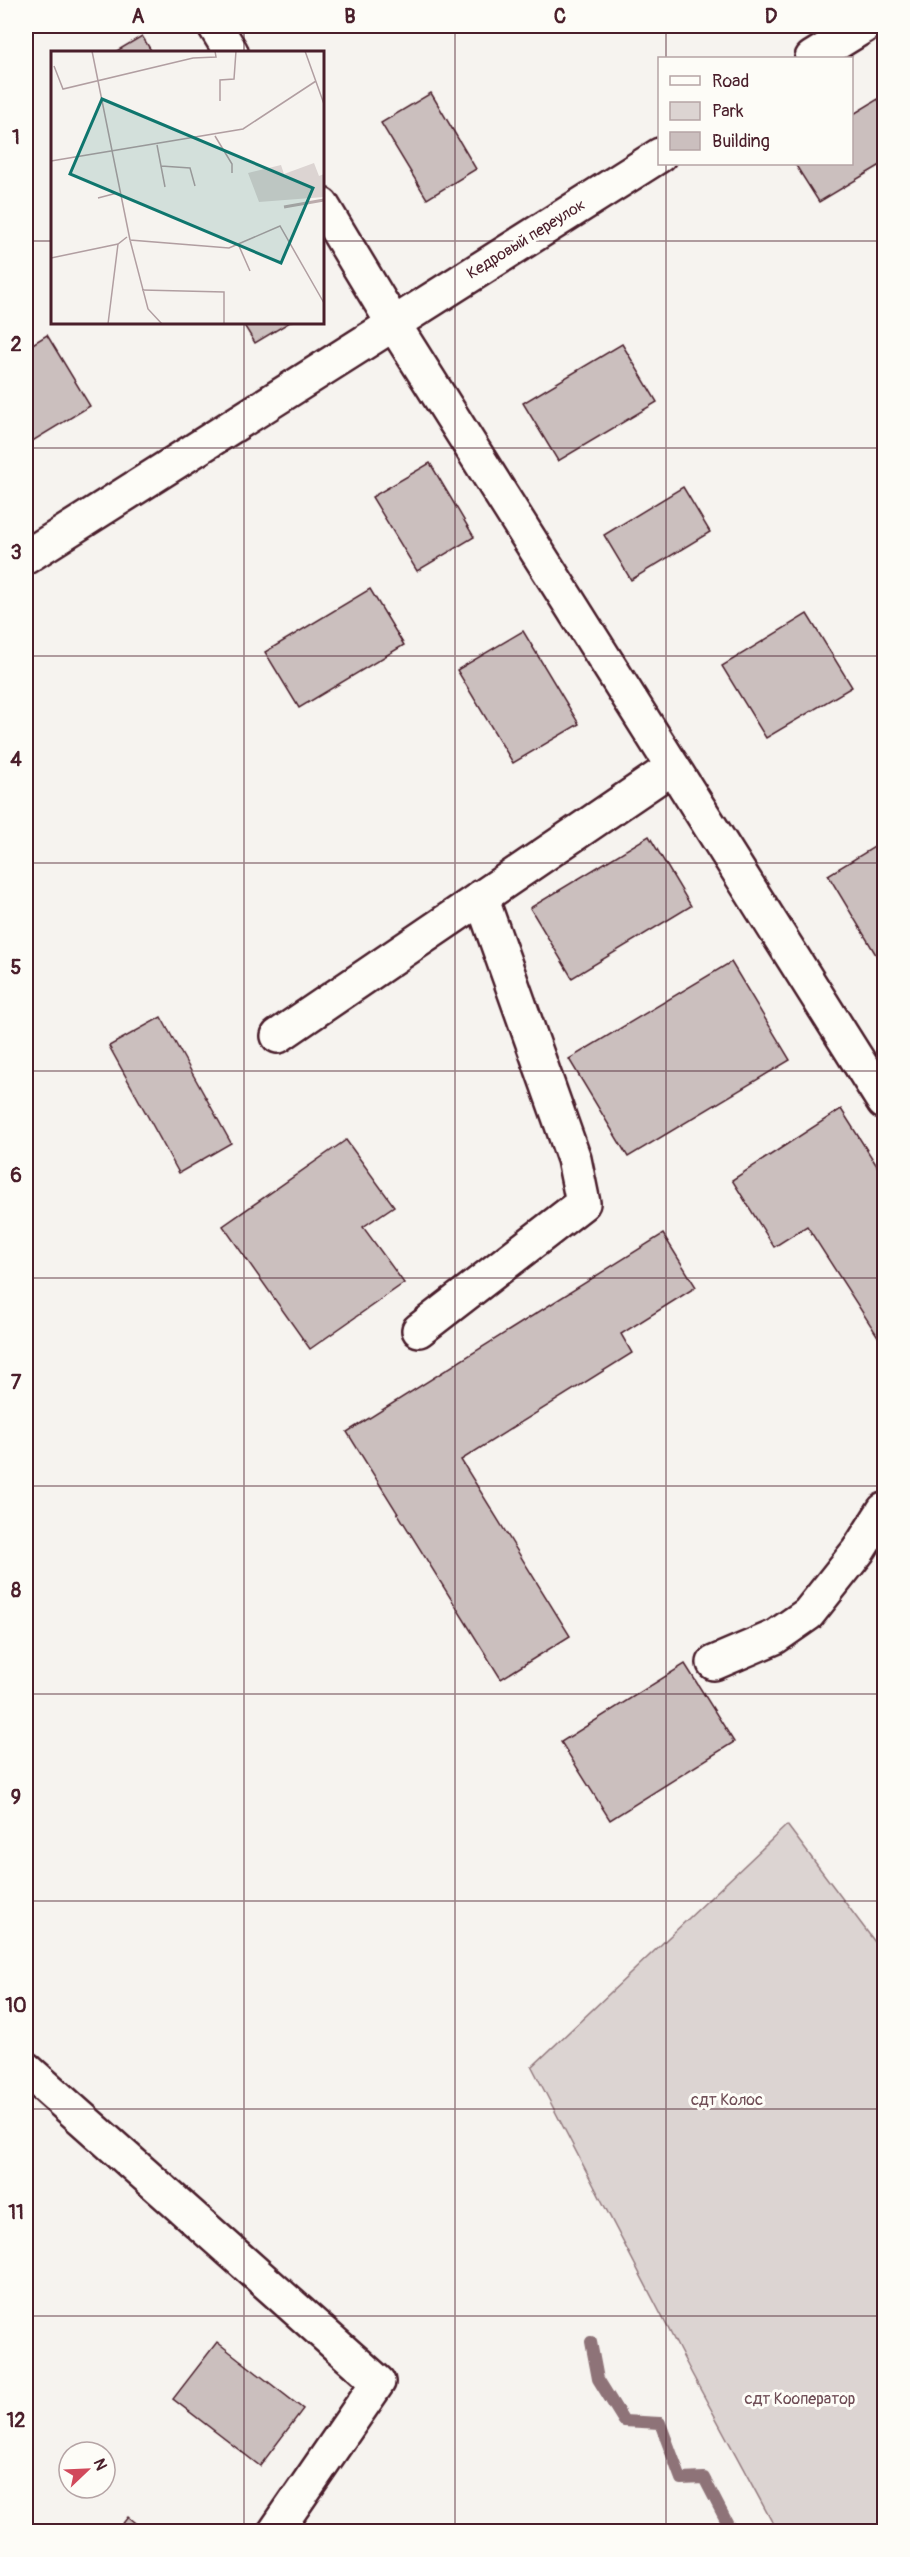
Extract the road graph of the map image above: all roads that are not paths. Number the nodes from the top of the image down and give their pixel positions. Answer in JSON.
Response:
{"nodes":[{"id":1,"x":214,"y":26,"type":"edge"},
{"id":2,"x":864,"y":26,"type":"edge"},
{"id":3,"x":230,"y":51,"type":"edge"},
{"id":4,"x":814,"y":57,"type":"edge"},
{"id":5,"x":658,"y":156,"type":"edge"},
{"id":6,"x":324,"y":208,"type":"edge"},
{"id":7,"x":393,"y":323,"type":"junction"},
{"id":8,"x":26,"y":557,"type":"edge"},
{"id":9,"x":673,"y":766,"type":"junction"},
{"id":10,"x":481,"y":897,"type":"junction"},
{"id":11,"x":278,"y":1036,"type":"dead end"},
{"id":12,"x":885,"y":1102,"type":"edge"},
{"id":13,"x":419,"y":1330,"type":"dead end"},
{"id":14,"x":885,"y":1510,"type":"edge"},
{"id":15,"x":714,"y":1663,"type":"dead end"},
{"id":16,"x":26,"y":2069,"type":"edge"},
{"id":17,"x":275,"y":2532,"type":"edge"}],
"edges":[{"from":1,"to":3,"type":"street"},
{"from":2,"to":4,"type":"street"},
{"from":5,"to":7,"type":"street","name":"Кедровый переулок"},
{"from":6,"to":7,"type":"street"},
{"from":7,"to":8,"type":"street","name":"Кедровый переулок"},
{"from":7,"to":9,"type":"street"},
{"from":9,"to":10,"type":"street"},
{"from":9,"to":12,"type":"street"},
{"from":10,"to":11,"type":"street"},
{"from":10,"to":13,"type":"street"},
{"from":14,"to":15,"type":"street"},
{"from":16,"to":17,"type":"street"}]}
